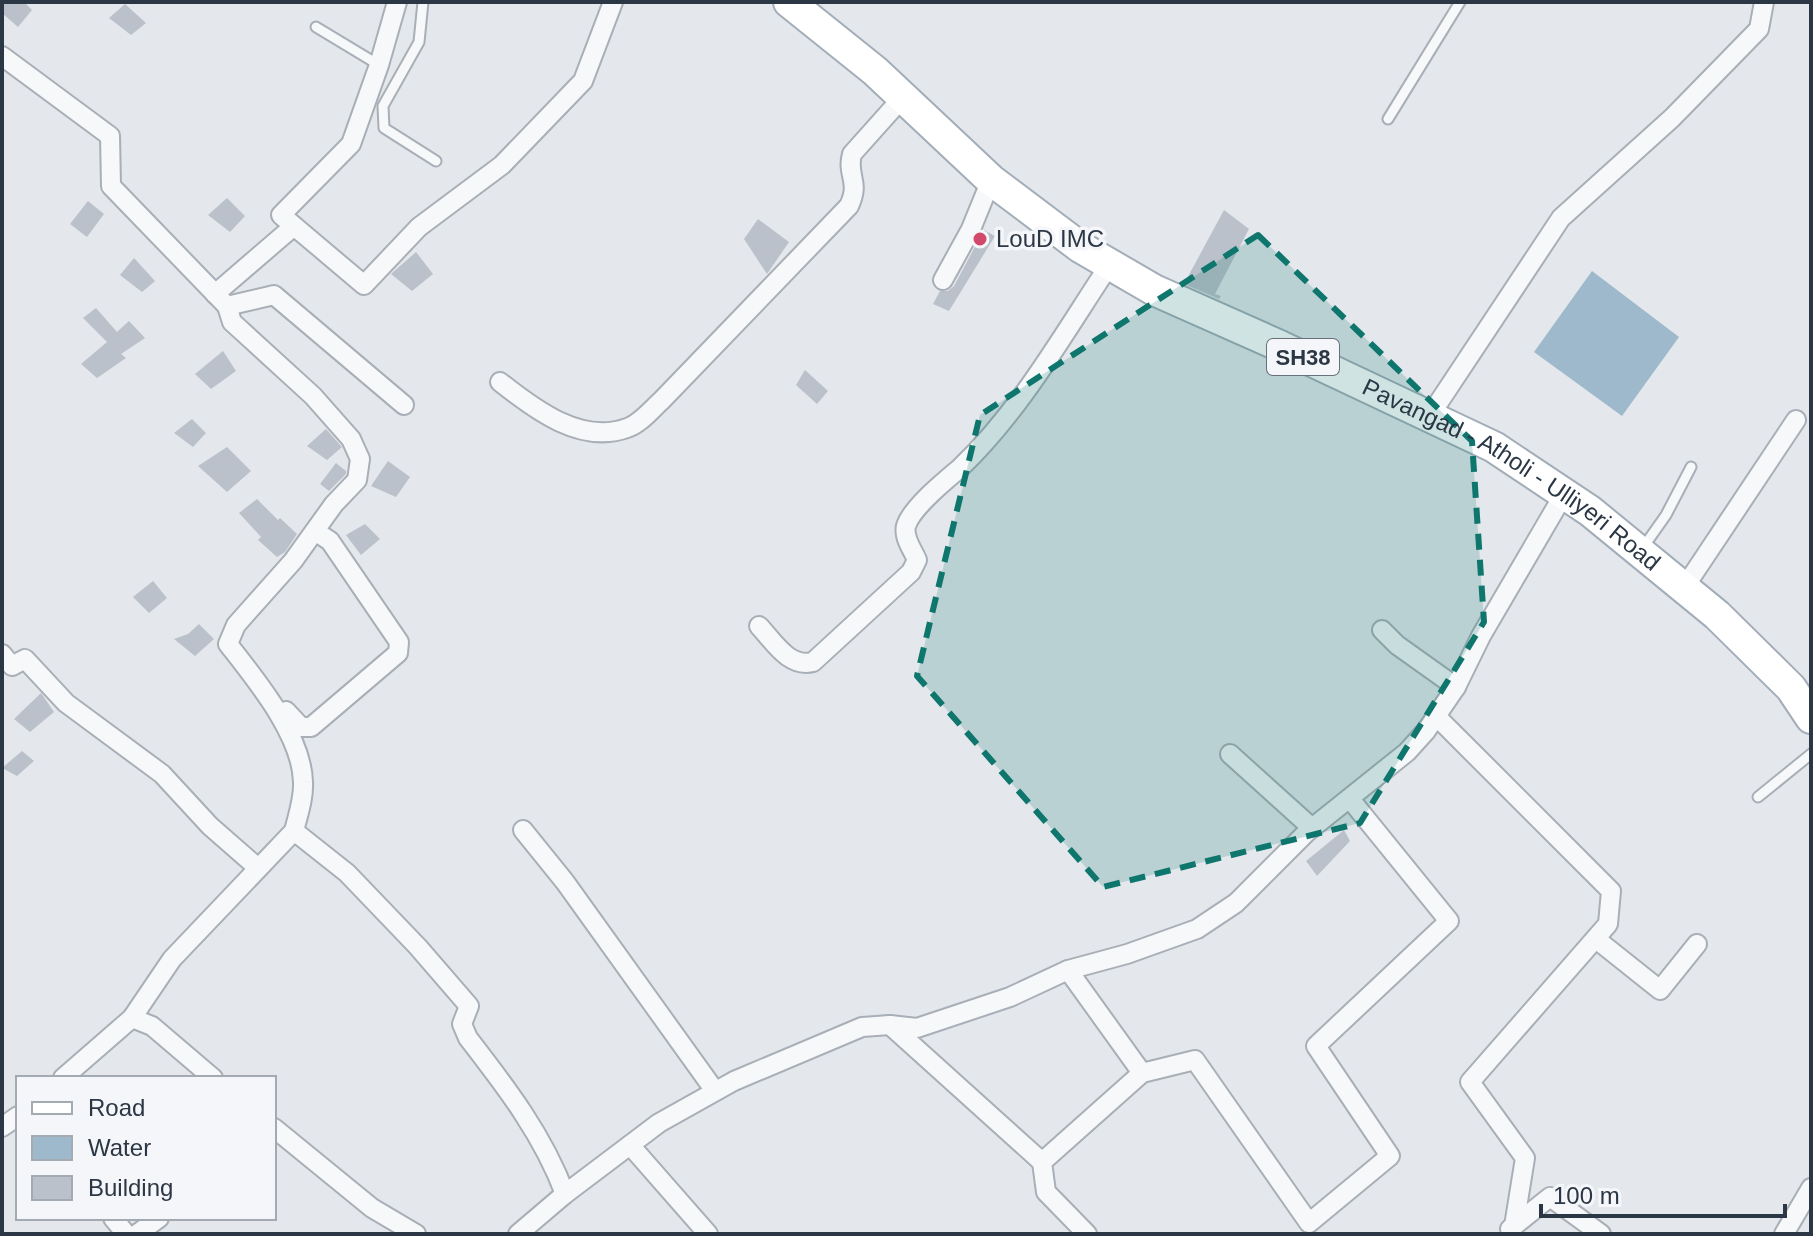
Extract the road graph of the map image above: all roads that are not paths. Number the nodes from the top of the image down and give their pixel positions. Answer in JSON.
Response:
{"nodes":[{"id":1,"x":397,"y":2,"type":"edge"},
{"id":2,"x":423,"y":2,"type":"edge"},
{"id":3,"x":613,"y":2,"type":"edge"},
{"id":4,"x":789,"y":2,"type":"edge"},
{"id":5,"x":1460,"y":2,"type":"edge"},
{"id":6,"x":1764,"y":2,"type":"edge"},
{"id":7,"x":316,"y":27,"type":"dead end"},
{"id":8,"x":2,"y":56,"type":"edge"},
{"id":9,"x":379,"y":65,"type":"junction"},
{"id":10,"x":903,"y":97,"type":"junction"},
{"id":11,"x":1388,"y":119,"type":"dead end"},
{"id":12,"x":436,"y":161,"type":"dead end"},
{"id":13,"x":991,"y":180,"type":"junction"},
{"id":14,"x":294,"y":226,"type":"junction"},
{"id":15,"x":1110,"y":264,"type":"junction"},
{"id":16,"x":943,"y":280,"type":"dead end"},
{"id":17,"x":221,"y":300,"type":"junction"},
{"id":18,"x":500,"y":382,"type":"dead end"},
{"id":19,"x":404,"y":405,"type":"dead end"},
{"id":20,"x":1429,"y":417,"type":"junction"},
{"id":21,"x":1796,"y":420,"type":"dead end"},
{"id":22,"x":1691,"y":467,"type":"dead end"},
{"id":23,"x":1564,"y":494,"type":"junction"},
{"id":24,"x":315,"y":531,"type":"junction"},
{"id":25,"x":1640,"y":552,"type":"junction"},
{"id":26,"x":1684,"y":588,"type":"junction"},
{"id":27,"x":759,"y":626,"type":"dead end"},
{"id":28,"x":1382,"y":630,"type":"dead end"},
{"id":29,"x":2,"y":654,"type":"edge"},
{"id":30,"x":1456,"y":687,"type":"junction"},
{"id":31,"x":280,"y":715,"type":"junction"},
{"id":32,"x":1436,"y":716,"type":"junction"},
{"id":33,"x":1811,"y":718,"type":"edge"},
{"id":34,"x":1230,"y":754,"type":"dead end"},
{"id":35,"x":1811,"y":754,"type":"edge"},
{"id":36,"x":1758,"y":797,"type":"dead end"},
{"id":37,"x":1350,"y":799,"type":"junction"},
{"id":38,"x":1312,"y":828,"type":"junction"},
{"id":39,"x":523,"y":830,"type":"dead end"},
{"id":40,"x":294,"y":831,"type":"junction"},
{"id":41,"x":258,"y":868,"type":"junction"},
{"id":42,"x":1596,"y":939,"type":"junction"},
{"id":43,"x":1697,"y":944,"type":"dead end"},
{"id":44,"x":1068,"y":970,"type":"junction"},
{"id":45,"x":132,"y":1018,"type":"junction"},
{"id":46,"x":890,"y":1025,"type":"junction"},
{"id":47,"x":1142,"y":1073,"type":"junction"},
{"id":48,"x":65,"y":1076,"type":"edge"},
{"id":49,"x":211,"y":1076,"type":"edge"},
{"id":50,"x":715,"y":1091,"type":"junction"},
{"id":51,"x":276,"y":1130,"type":"edge"},
{"id":52,"x":630,"y":1145,"type":"junction"},
{"id":53,"x":1042,"y":1162,"type":"junction"},
{"id":54,"x":1811,"y":1188,"type":"edge"},
{"id":55,"x":565,"y":1194,"type":"junction"},
{"id":56,"x":156,"y":1220,"type":"edge"},
{"id":57,"x":1314,"y":1228,"type":"edge"},
{"id":58,"x":1509,"y":1230,"type":"edge"},
{"id":59,"x":137,"y":1234,"type":"edge"},
{"id":60,"x":416,"y":1234,"type":"edge"},
{"id":61,"x":518,"y":1234,"type":"edge"},
{"id":62,"x":708,"y":1234,"type":"edge"},
{"id":63,"x":1087,"y":1234,"type":"edge"},
{"id":64,"x":1601,"y":1234,"type":"edge"},
{"id":65,"x":1784,"y":1234,"type":"edge"}],
"edges":[{"from":1,"to":9,"type":"street"},
{"from":2,"to":12,"type":"lane"},
{"from":3,"to":14,"type":"street"},
{"from":4,"to":10,"type":"main road","name":"Pavangad - Atholi - Ulliyeri Road","number":"SH38"},
{"from":5,"to":11,"type":"lane"},
{"from":6,"to":20,"type":"street"},
{"from":7,"to":9,"type":"lane"},
{"from":8,"to":17,"type":"street"},
{"from":9,"to":14,"type":"street"},
{"from":10,"to":13,"type":"main road","name":"Pavangad - Atholi - Ulliyeri Road","number":"SH38"},
{"from":10,"to":18,"type":"street"},
{"from":13,"to":15,"type":"main road","name":"Pavangad - Atholi - Ulliyeri Road","number":"SH38"},
{"from":13,"to":16,"type":"street"},
{"from":14,"to":17,"type":"street"},
{"from":15,"to":20,"type":"main road","name":"Pavangad - Atholi - Ulliyeri Road","number":"SH38"},
{"from":15,"to":27,"type":"street"},
{"from":17,"to":19,"type":"street"},
{"from":17,"to":24,"type":"street"},
{"from":20,"to":23,"type":"main road","name":"Pavangad - Atholi - Ulliyeri Road","number":"SH38"},
{"from":21,"to":26,"type":"street"},
{"from":22,"to":25,"type":"lane"},
{"from":23,"to":25,"type":"main road","name":"Pavangad - Atholi - Ulliyeri Road","number":"SH38"},
{"from":23,"to":30,"type":"street"},
{"from":24,"to":31,"type":"street"},
{"from":24,"to":31,"type":"street"},
{"from":25,"to":26,"type":"main road","name":"Pavangad - Atholi - Ulliyeri Road","number":"SH38"},
{"from":26,"to":33,"type":"main road","name":"Pavangad - Atholi - Ulliyeri Road","number":"SH38"},
{"from":28,"to":30,"type":"street"},
{"from":29,"to":41,"type":"street"},
{"from":30,"to":32,"type":"street"},
{"from":31,"to":40,"type":"street"},
{"from":32,"to":37,"type":"street"},
{"from":32,"to":42,"type":"street"},
{"from":34,"to":38,"type":"street"},
{"from":35,"to":36,"type":"lane"},
{"from":37,"to":38,"type":"street"},
{"from":37,"to":57,"type":"street"},
{"from":38,"to":44,"type":"street"},
{"from":39,"to":50,"type":"street"},
{"from":40,"to":41,"type":"street"},
{"from":40,"to":55,"type":"street"},
{"from":41,"to":45,"type":"street"},
{"from":42,"to":43,"type":"street"},
{"from":42,"to":58,"type":"street"},
{"from":44,"to":46,"type":"street"},
{"from":44,"to":47,"type":"street"},
{"from":45,"to":48,"type":"street"},
{"from":45,"to":49,"type":"street"},
{"from":46,"to":50,"type":"street"},
{"from":46,"to":53,"type":"street"},
{"from":47,"to":53,"type":"street"},
{"from":47,"to":57,"type":"street"},
{"from":50,"to":52,"type":"street"},
{"from":51,"to":60,"type":"street"},
{"from":52,"to":55,"type":"street"},
{"from":52,"to":62,"type":"street"},
{"from":53,"to":63,"type":"street"},
{"from":54,"to":65,"type":"street"},
{"from":55,"to":61,"type":"street"},
{"from":56,"to":59,"type":"street"},
{"from":58,"to":64,"type":"street"}]}
